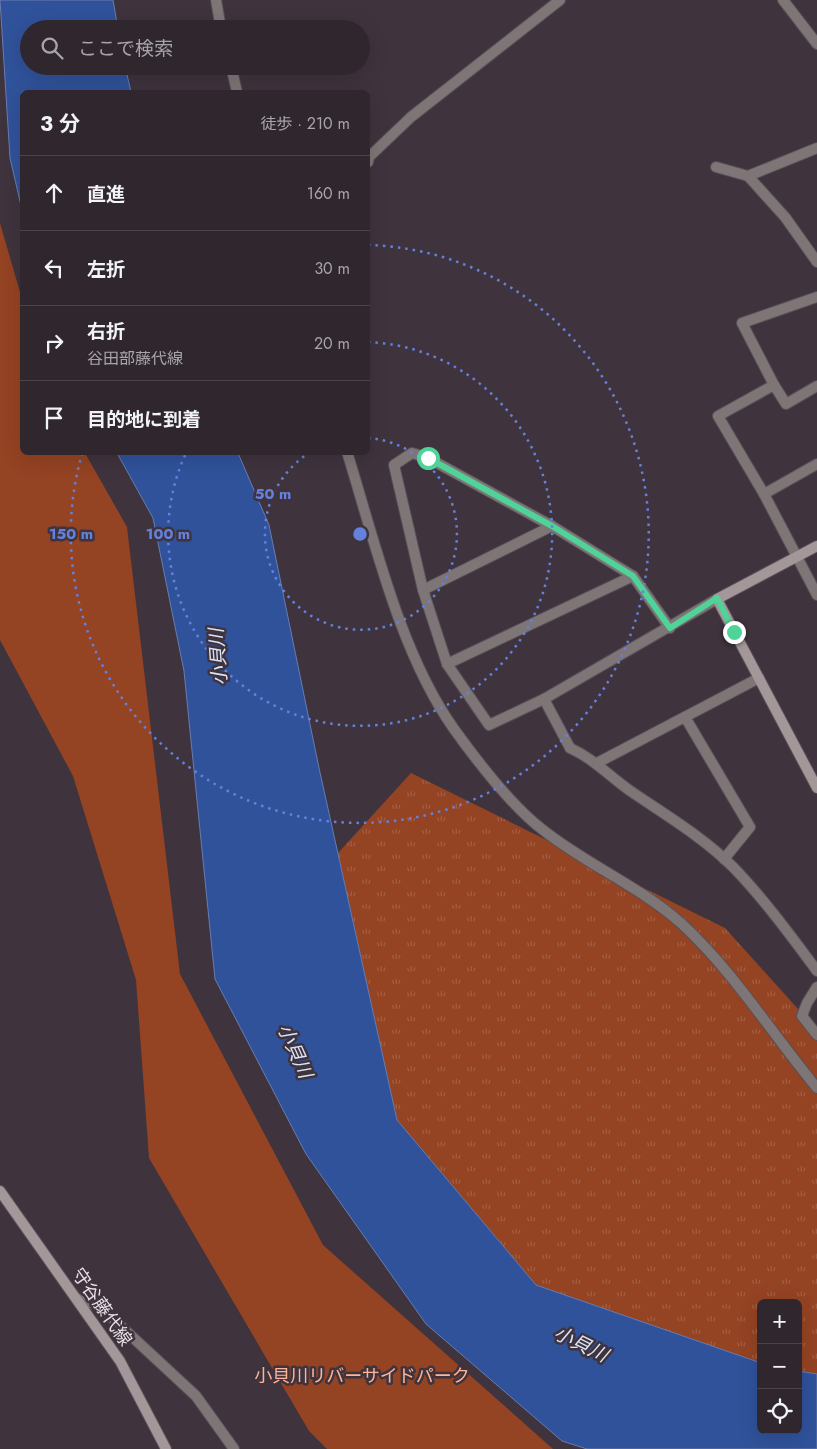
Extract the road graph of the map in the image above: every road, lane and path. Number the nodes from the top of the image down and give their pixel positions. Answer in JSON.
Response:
{"nodes":[{"id":1,"x":216,"y":0,"type":"edge"},
{"id":2,"x":560,"y":0,"type":"edge"},
{"id":3,"x":783,"y":0,"type":"edge"},
{"id":4,"x":219,"y":20,"type":"edge"},
{"id":5,"x":817,"y":44,"type":"edge"},
{"id":6,"x":232,"y":75,"type":"edge"},
{"id":7,"x":236,"y":90,"type":"edge"},
{"id":8,"x":817,"y":148,"type":"edge"},
{"id":9,"x":370,"y":156,"type":"edge"},
{"id":10,"x":716,"y":167,"type":"dead end"},
{"id":11,"x":748,"y":176,"type":"junction"},
{"id":12,"x":817,"y":262,"type":"edge"},
{"id":13,"x":817,"y":297,"type":"edge"},
{"id":14,"x":774,"y":384,"type":"junction"},
{"id":15,"x":817,"y":386,"type":"edge"},
{"id":16,"x":347,"y":455,"type":"edge"},
{"id":17,"x":817,"y":464,"type":"edge"},
{"id":18,"x":764,"y":494,"type":"junction"},
{"id":19,"x":552,"y":526,"type":"junction"},
{"id":20,"x":817,"y":546,"type":"edge"},
{"id":21,"x":797,"y":557,"type":"junction"},
{"id":22,"x":633,"y":576,"type":"junction"},
{"id":23,"x":424,"y":590,"type":"junction"},
{"id":24,"x":817,"y":595,"type":"edge"},
{"id":25,"x":717,"y":598,"type":"junction"},
{"id":26,"x":670,"y":628,"type":"junction"},
{"id":27,"x":447,"y":664,"type":"junction"},
{"id":28,"x":759,"y":678,"type":"junction"},
{"id":29,"x":544,"y":699,"type":"junction"},
{"id":30,"x":684,"y":717,"type":"junction"},
{"id":31,"x":596,"y":763,"type":"junction"},
{"id":32,"x":817,"y":788,"type":"edge"},
{"id":33,"x":724,"y":859,"type":"junction"},
{"id":34,"x":817,"y":971,"type":"edge"},
{"id":35,"x":817,"y":988,"type":"edge"},
{"id":36,"x":817,"y":1036,"type":"edge"},
{"id":37,"x":817,"y":1088,"type":"edge"},
{"id":38,"x":0,"y":1191,"type":"edge"},
{"id":39,"x":78,"y":1299,"type":"junction"},
{"id":40,"x":166,"y":1449,"type":"edge"},
{"id":41,"x":234,"y":1449,"type":"edge"}],
"edges":[{"from":1,"to":4,"type":"street"},
{"from":2,"to":9,"type":"street"},
{"from":3,"to":5,"type":"street"},
{"from":6,"to":7,"type":"street"},
{"from":8,"to":11,"type":"street"},
{"from":10,"to":11,"type":"street"},
{"from":11,"to":12,"type":"street"},
{"from":13,"to":14,"type":"street"},
{"from":14,"to":15,"type":"street"},
{"from":14,"to":18,"type":"street"},
{"from":16,"to":37,"type":"street"},
{"from":17,"to":18,"type":"street"},
{"from":18,"to":21,"type":"street"},
{"from":19,"to":22,"type":"street"},
{"from":19,"to":23,"type":"street"},
{"from":19,"to":23,"type":"street"},
{"from":20,"to":21,"type":"main road"},
{"from":21,"to":24,"type":"street"},
{"from":21,"to":25,"type":"main road"},
{"from":22,"to":26,"type":"street"},
{"from":22,"to":27,"type":"street"},
{"from":23,"to":27,"type":"street"},
{"from":25,"to":26,"type":"street"},
{"from":25,"to":28,"type":"main road"},
{"from":26,"to":29,"type":"street"},
{"from":27,"to":29,"type":"street"},
{"from":28,"to":30,"type":"street"},
{"from":28,"to":32,"type":"main road"},
{"from":29,"to":31,"type":"street"},
{"from":30,"to":31,"type":"street"},
{"from":30,"to":33,"type":"street"},
{"from":31,"to":33,"type":"street"},
{"from":33,"to":34,"type":"street"},
{"from":35,"to":36,"type":"street"},
{"from":38,"to":39,"type":"main road","name":"守谷藤代線"},
{"from":39,"to":40,"type":"main road","name":"守谷藤代線"},
{"from":39,"to":41,"type":"street"}]}
